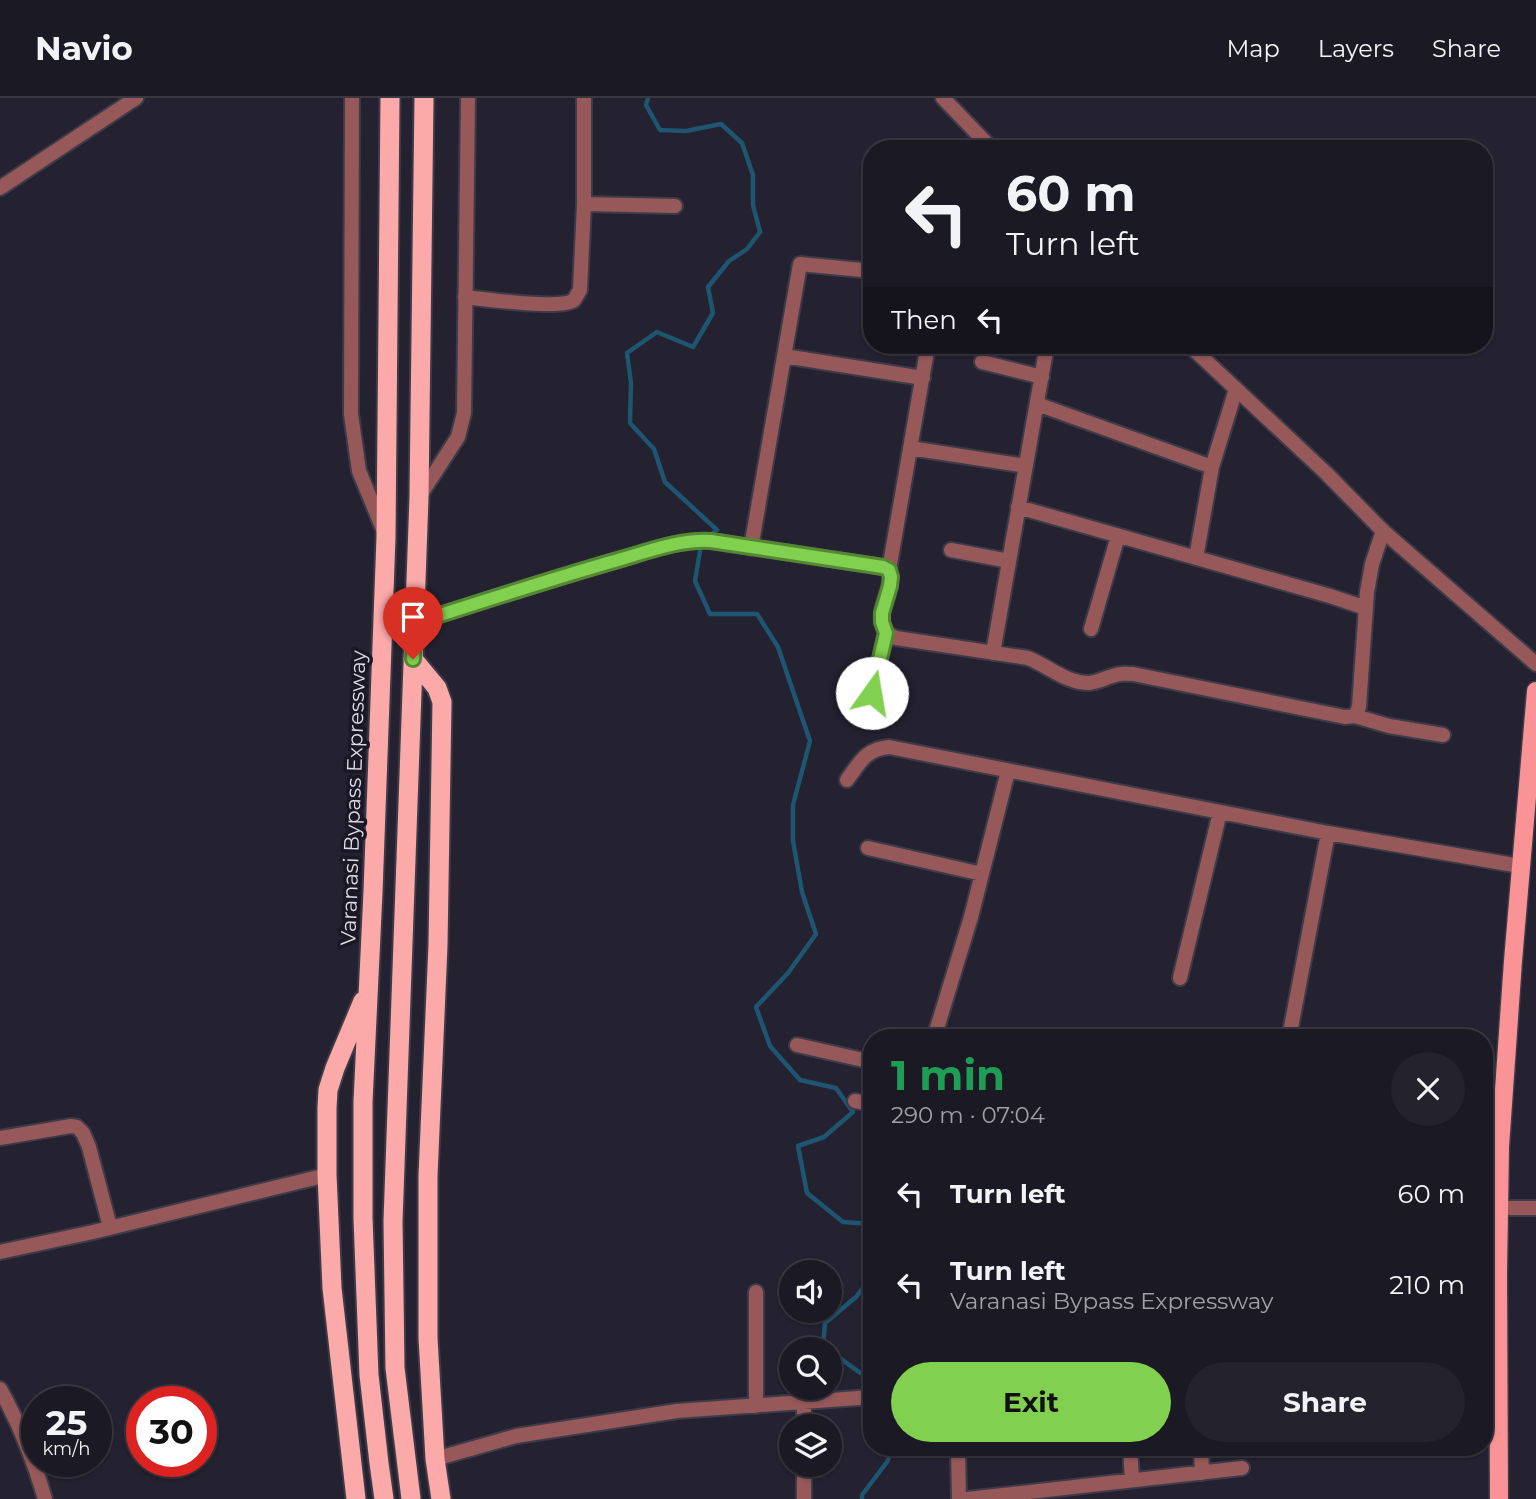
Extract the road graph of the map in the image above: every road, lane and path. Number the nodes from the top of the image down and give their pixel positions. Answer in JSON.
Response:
{"nodes":[{"id":1,"x":136,"y":98,"type":"edge"},
{"id":2,"x":352,"y":98,"type":"edge"},
{"id":3,"x":390,"y":98,"type":"edge"},
{"id":4,"x":424,"y":98,"type":"edge"},
{"id":5,"x":468,"y":98,"type":"edge"},
{"id":6,"x":584,"y":98,"type":"edge"},
{"id":7,"x":943,"y":98,"type":"edge"},
{"id":8,"x":983,"y":140,"type":"edge"},
{"id":9,"x":0,"y":188,"type":"edge"},
{"id":10,"x":584,"y":204,"type":"junction"},
{"id":11,"x":675,"y":206,"type":"dead end"},
{"id":12,"x":863,"y":270,"type":"edge"},
{"id":13,"x":465,"y":297,"type":"junction"},
{"id":14,"x":927,"y":354,"type":"edge"},
{"id":15,"x":1046,"y":354,"type":"edge"},
{"id":16,"x":1199,"y":354,"type":"edge"},
{"id":17,"x":784,"y":356,"type":"junction"},
{"id":18,"x":982,"y":362,"type":"dead end"},
{"id":19,"x":1042,"y":377,"type":"junction"},
{"id":20,"x":923,"y":378,"type":"junction"},
{"id":21,"x":1236,"y":389,"type":"junction"},
{"id":22,"x":1037,"y":404,"type":"junction"},
{"id":23,"x":910,"y":448,"type":"junction"},
{"id":24,"x":1026,"y":466,"type":"junction"},
{"id":25,"x":1212,"y":467,"type":"junction"},
{"id":26,"x":419,"y":497,"type":"junction"},
{"id":27,"x":1018,"y":507,"type":"junction"},
{"id":28,"x":1383,"y":531,"type":"junction"},
{"id":29,"x":1118,"y":536,"type":"junction"},
{"id":30,"x":386,"y":537,"type":"junction"},
{"id":31,"x":751,"y":548,"type":"junction"},
{"id":32,"x":951,"y":550,"type":"dead end"},
{"id":33,"x":1196,"y":558,"type":"junction"},
{"id":34,"x":1009,"y":561,"type":"junction"},
{"id":35,"x":889,"y":570,"type":"junction"},
{"id":36,"x":1366,"y":608,"type":"junction"},
{"id":37,"x":415,"y":623,"type":"junction"},
{"id":38,"x":1091,"y":629,"type":"dead end"},
{"id":39,"x":886,"y":633,"type":"junction"},
{"id":40,"x":993,"y":653,"type":"junction"},
{"id":41,"x":413,"y":659,"type":"junction"},
{"id":42,"x":1536,"y":664,"type":"edge"},
{"id":43,"x":1536,"y":691,"type":"edge"},
{"id":44,"x":872,"y":693,"type":"dead end"},
{"id":45,"x":1355,"y":716,"type":"junction"},
{"id":46,"x":1443,"y":735,"type":"dead end"},
{"id":47,"x":1008,"y":771,"type":"junction"},
{"id":48,"x":847,"y":780,"type":"dead end"},
{"id":49,"x":1220,"y":812,"type":"junction"},
{"id":50,"x":1328,"y":833,"type":"junction"},
{"id":51,"x":868,"y":848,"type":"dead end"},
{"id":52,"x":1520,"y":866,"type":"junction"},
{"id":53,"x":982,"y":874,"type":"junction"},
{"id":54,"x":1180,"y":978,"type":"dead end"},
{"id":55,"x":368,"y":988,"type":"junction"},
{"id":56,"x":937,"y":1029,"type":"edge"},
{"id":57,"x":1291,"y":1029,"type":"edge"},
{"id":58,"x":797,"y":1045,"type":"dead end"},
{"id":59,"x":863,"y":1060,"type":"edge"},
{"id":60,"x":855,"y":1101,"type":"dead end"},
{"id":61,"x":863,"y":1102,"type":"edge"},
{"id":62,"x":0,"y":1138,"type":"edge"},
{"id":63,"x":327,"y":1175,"type":"junction"},
{"id":64,"x":1498,"y":1208,"type":"junction"},
{"id":65,"x":1536,"y":1208,"type":"edge"},
{"id":66,"x":110,"y":1227,"type":"junction"},
{"id":67,"x":0,"y":1252,"type":"edge"},
{"id":68,"x":756,"y":1292,"type":"dead end"},
{"id":69,"x":1493,"y":1320,"type":"edge"},
{"id":70,"x":0,"y":1389,"type":"edge"},
{"id":71,"x":863,"y":1398,"type":"edge"},
{"id":72,"x":804,"y":1402,"type":"junction"},
{"id":73,"x":755,"y":1406,"type":"junction"},
{"id":74,"x":5,"y":1409,"type":"edge"},
{"id":75,"x":804,"y":1414,"type":"edge"},
{"id":76,"x":1493,"y":1432,"type":"edge"},
{"id":77,"x":957,"y":1456,"type":"edge"},
{"id":78,"x":1131,"y":1456,"type":"edge"},
{"id":79,"x":1201,"y":1456,"type":"edge"},
{"id":80,"x":435,"y":1458,"type":"junction"},
{"id":81,"x":1242,"y":1468,"type":"dead end"},
{"id":82,"x":1202,"y":1473,"type":"junction"},
{"id":83,"x":804,"y":1477,"type":"edge"},
{"id":84,"x":1132,"y":1480,"type":"junction"},
{"id":85,"x":46,"y":1499,"type":"edge"},
{"id":86,"x":356,"y":1499,"type":"edge"},
{"id":87,"x":384,"y":1499,"type":"edge"},
{"id":88,"x":411,"y":1499,"type":"edge"},
{"id":89,"x":442,"y":1499,"type":"edge"},
{"id":90,"x":804,"y":1499,"type":"edge"},
{"id":91,"x":959,"y":1499,"type":"edge"},
{"id":92,"x":967,"y":1499,"type":"edge"},
{"id":93,"x":1499,"y":1499,"type":"edge"}],
"edges":[{"from":1,"to":9,"type":"street"},
{"from":2,"to":30,"type":"street"},
{"from":3,"to":30,"type":"highway","name":"Varanasi Bypass Expressway"},
{"from":4,"to":26,"type":"highway"},
{"from":5,"to":13,"type":"street"},
{"from":6,"to":10,"type":"street"},
{"from":7,"to":8,"type":"street"},
{"from":10,"to":11,"type":"street"},
{"from":10,"to":13,"type":"street"},
{"from":12,"to":17,"type":"street"},
{"from":13,"to":26,"type":"street"},
{"from":14,"to":20,"type":"street"},
{"from":15,"to":19,"type":"street"},
{"from":16,"to":21,"type":"street"},
{"from":17,"to":20,"type":"street"},
{"from":17,"to":31,"type":"street"},
{"from":18,"to":19,"type":"street"},
{"from":19,"to":22,"type":"street"},
{"from":20,"to":23,"type":"street"},
{"from":21,"to":25,"type":"street"},
{"from":21,"to":28,"type":"street"},
{"from":22,"to":24,"type":"street"},
{"from":22,"to":25,"type":"street"},
{"from":23,"to":24,"type":"street"},
{"from":23,"to":35,"type":"street"},
{"from":24,"to":27,"type":"street"},
{"from":25,"to":33,"type":"street"},
{"from":26,"to":37,"type":"highway"},
{"from":27,"to":29,"type":"street"},
{"from":27,"to":34,"type":"street"},
{"from":28,"to":36,"type":"street"},
{"from":28,"to":42,"type":"street"},
{"from":29,"to":33,"type":"street"},
{"from":29,"to":38,"type":"street"},
{"from":30,"to":55,"type":"highway","name":"Varanasi Bypass Expressway"},
{"from":31,"to":35,"type":"street"},
{"from":31,"to":37,"type":"street"},
{"from":32,"to":34,"type":"street"},
{"from":33,"to":36,"type":"street"},
{"from":34,"to":40,"type":"street"},
{"from":35,"to":39,"type":"street"},
{"from":36,"to":45,"type":"street"},
{"from":37,"to":41,"type":"highway"},
{"from":39,"to":40,"type":"street"},
{"from":39,"to":44,"type":"street"},
{"from":40,"to":45,"type":"street"},
{"from":41,"to":80,"type":"highway"},
{"from":41,"to":88,"type":"highway"},
{"from":43,"to":52,"type":"main road"},
{"from":45,"to":46,"type":"street"},
{"from":47,"to":48,"type":"street"},
{"from":47,"to":49,"type":"street"},
{"from":47,"to":53,"type":"street"},
{"from":49,"to":50,"type":"street"},
{"from":49,"to":54,"type":"street"},
{"from":50,"to":52,"type":"street"},
{"from":50,"to":57,"type":"street"},
{"from":51,"to":53,"type":"street"},
{"from":52,"to":64,"type":"main road"},
{"from":53,"to":56,"type":"street"},
{"from":55,"to":63,"type":"highway"},
{"from":55,"to":87,"type":"highway","name":"Varanasi Bypass Expressway"},
{"from":58,"to":59,"type":"street"},
{"from":60,"to":61,"type":"street"},
{"from":62,"to":66,"type":"street"},
{"from":63,"to":66,"type":"street"},
{"from":63,"to":86,"type":"highway"},
{"from":64,"to":65,"type":"street"},
{"from":64,"to":69,"type":"main road"},
{"from":66,"to":67,"type":"street"},
{"from":68,"to":73,"type":"street"},
{"from":70,"to":74,"type":"street"},
{"from":71,"to":72,"type":"street"},
{"from":72,"to":73,"type":"street"},
{"from":72,"to":75,"type":"street"},
{"from":73,"to":80,"type":"street"},
{"from":74,"to":85,"type":"street"},
{"from":76,"to":93,"type":"main road"},
{"from":77,"to":91,"type":"street"},
{"from":78,"to":84,"type":"street"},
{"from":79,"to":82,"type":"street"},
{"from":80,"to":89,"type":"highway"},
{"from":81,"to":82,"type":"street"},
{"from":82,"to":84,"type":"street"},
{"from":83,"to":90,"type":"street"},
{"from":84,"to":92,"type":"street"}]}
